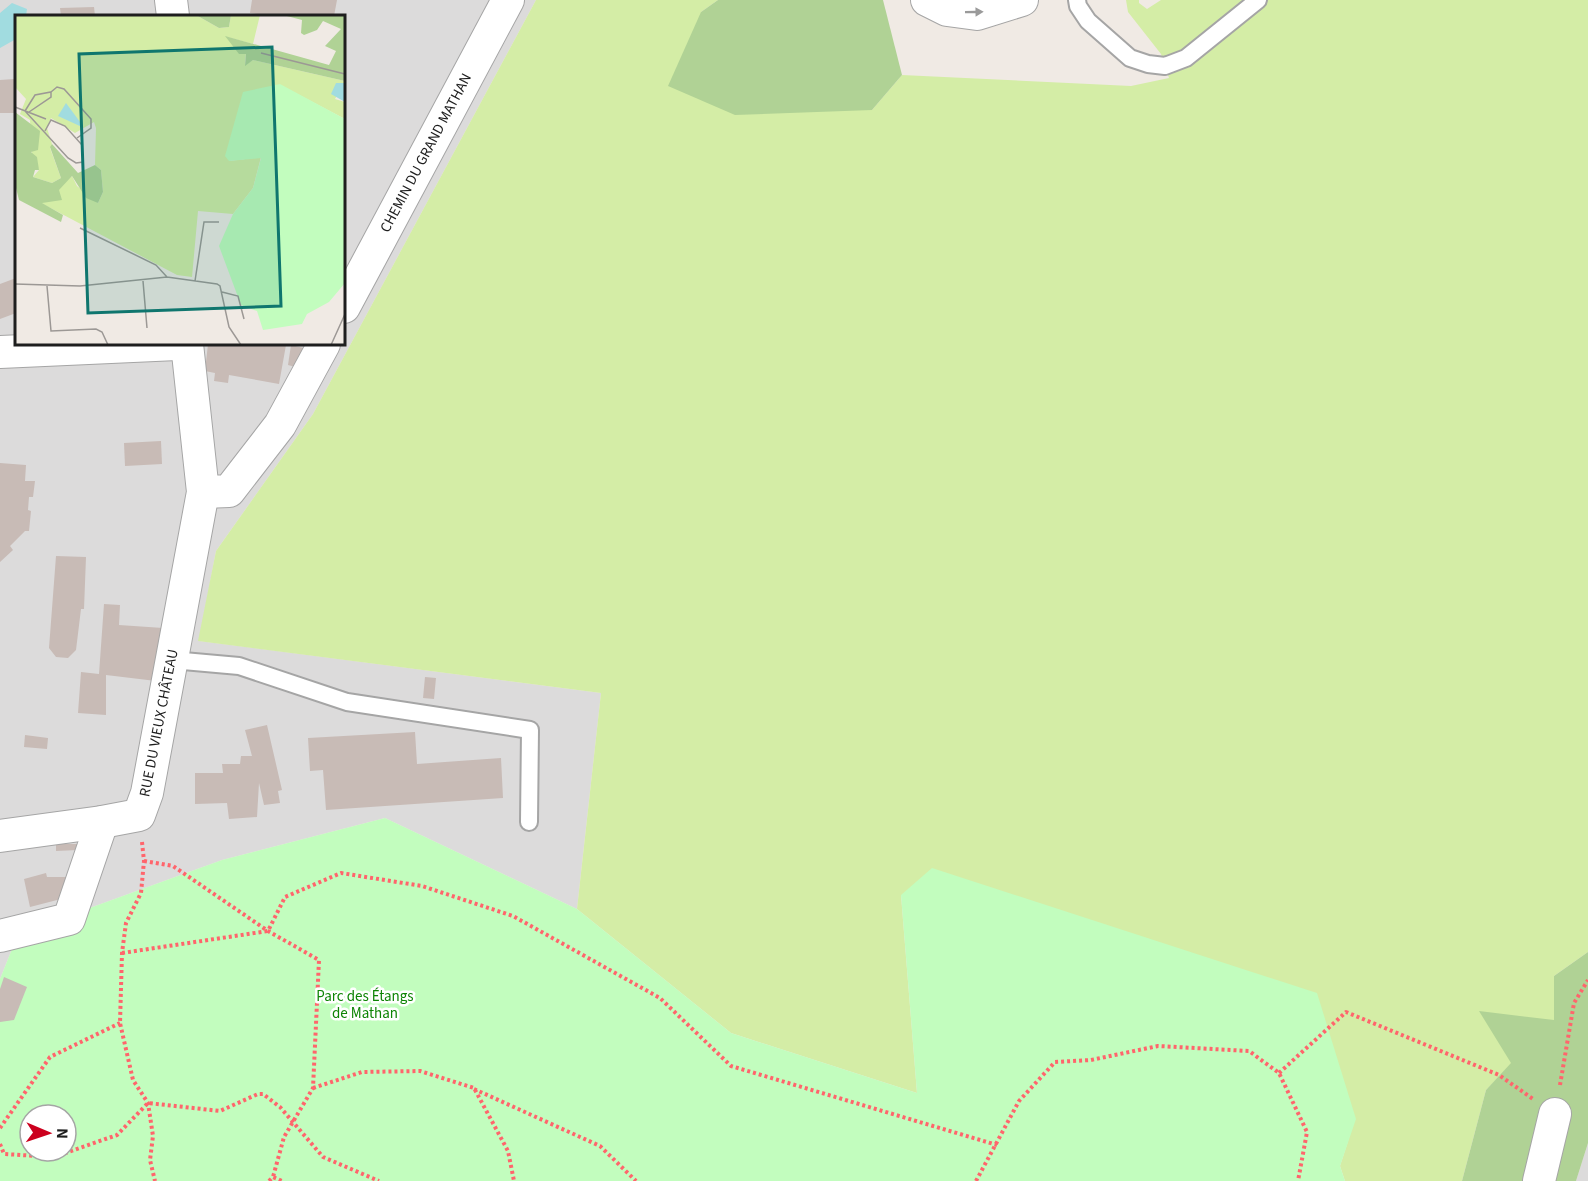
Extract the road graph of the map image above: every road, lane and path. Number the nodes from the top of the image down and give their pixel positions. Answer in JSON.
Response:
{"nodes":[{"id":1,"x":171,"y":0,"type":"edge"},
{"id":2,"x":508,"y":0,"type":"edge"},
{"id":3,"x":927,"y":0,"type":"edge"},
{"id":4,"x":1022,"y":0,"type":"edge"},
{"id":5,"x":1077,"y":0,"type":"edge"},
{"id":6,"x":1258,"y":0,"type":"edge"},
{"id":7,"x":172,"y":15,"type":"edge"},
{"id":8,"x":345,"y":305,"type":"edge"},
{"id":9,"x":155,"y":345,"type":"edge"},
{"id":10,"x":187,"y":345,"type":"edge"},
{"id":11,"x":323,"y":345,"type":"edge"},
{"id":12,"x":0,"y":352,"type":"edge"},
{"id":13,"x":203,"y":492,"type":"junction"},
{"id":14,"x":172,"y":660,"type":"junction"},
{"id":15,"x":102,"y":822,"type":"junction"},
{"id":16,"x":529,"y":822,"type":"dead end"},
{"id":17,"x":0,"y":836,"type":"edge"},
{"id":18,"x":143,"y":851,"type":"dead end"},
{"id":19,"x":144,"y":861,"type":"junction"},
{"id":20,"x":268,"y":931,"type":"junction"},
{"id":21,"x":0,"y":936,"type":"edge"},
{"id":22,"x":122,"y":953,"type":"junction"},
{"id":23,"x":1588,"y":980,"type":"edge"},
{"id":24,"x":120,"y":1023,"type":"junction"},
{"id":25,"x":1279,"y":1073,"type":"junction"},
{"id":26,"x":313,"y":1088,"type":"junction"},
{"id":27,"x":474,"y":1088,"type":"junction"},
{"id":28,"x":148,"y":1103,"type":"junction"},
{"id":29,"x":1555,"y":1114,"type":"junction"},
{"id":30,"x":294,"y":1121,"type":"junction"},
{"id":31,"x":0,"y":1128,"type":"edge"},
{"id":32,"x":0,"y":1144,"type":"edge"},
{"id":33,"x":997,"y":1145,"type":"junction"},
{"id":34,"x":271,"y":1179,"type":"edge"},
{"id":35,"x":155,"y":1181,"type":"edge"},
{"id":36,"x":282,"y":1181,"type":"edge"},
{"id":37,"x":379,"y":1181,"type":"edge"},
{"id":38,"x":514,"y":1181,"type":"edge"},
{"id":39,"x":636,"y":1181,"type":"edge"},
{"id":40,"x":976,"y":1181,"type":"edge"},
{"id":41,"x":1298,"y":1181,"type":"edge"},
{"id":42,"x":1539,"y":1181,"type":"edge"}],
"edges":[{"from":1,"to":7,"type":"street"},
{"from":2,"to":8,"type":"street","name":"CHEMIN DU GRAND MATHAN"},
{"from":3,"to":4,"type":"street","one_way":true},
{"from":5,"to":6,"type":"lane"},
{"from":9,"to":12,"type":"street"},
{"from":10,"to":13,"type":"street","name":"RUE DU VIEUX CHÂTEAU"},
{"from":11,"to":13,"type":"street"},
{"from":13,"to":14,"type":"street","name":"RUE DU VIEUX CHÂTEAU"},
{"from":14,"to":15,"type":"street","name":"RUE DU VIEUX CHÂTEAU"},
{"from":14,"to":16,"type":"lane"},
{"from":15,"to":17,"type":"street","name":"RUE DU VIEUX CHÂTEAU"},
{"from":15,"to":21,"type":"street"},
{"from":18,"to":19,"type":"path"},
{"from":19,"to":20,"type":"path"},
{"from":19,"to":22,"type":"path"},
{"from":20,"to":22,"type":"path"},
{"from":20,"to":26,"type":"path"},
{"from":20,"to":33,"type":"path"},
{"from":22,"to":24,"type":"path"},
{"from":23,"to":29,"type":"path"},
{"from":24,"to":28,"type":"path"},
{"from":24,"to":31,"type":"path"},
{"from":25,"to":29,"type":"path"},
{"from":25,"to":33,"type":"path"},
{"from":25,"to":41,"type":"path"},
{"from":26,"to":27,"type":"path"},
{"from":26,"to":30,"type":"path"},
{"from":27,"to":38,"type":"path"},
{"from":27,"to":39,"type":"path"},
{"from":28,"to":30,"type":"path"},
{"from":28,"to":32,"type":"path"},
{"from":28,"to":35,"type":"path"},
{"from":29,"to":42,"type":"street"},
{"from":30,"to":34,"type":"path"},
{"from":30,"to":37,"type":"path"},
{"from":33,"to":40,"type":"path"},
{"from":34,"to":36,"type":"path"}]}
